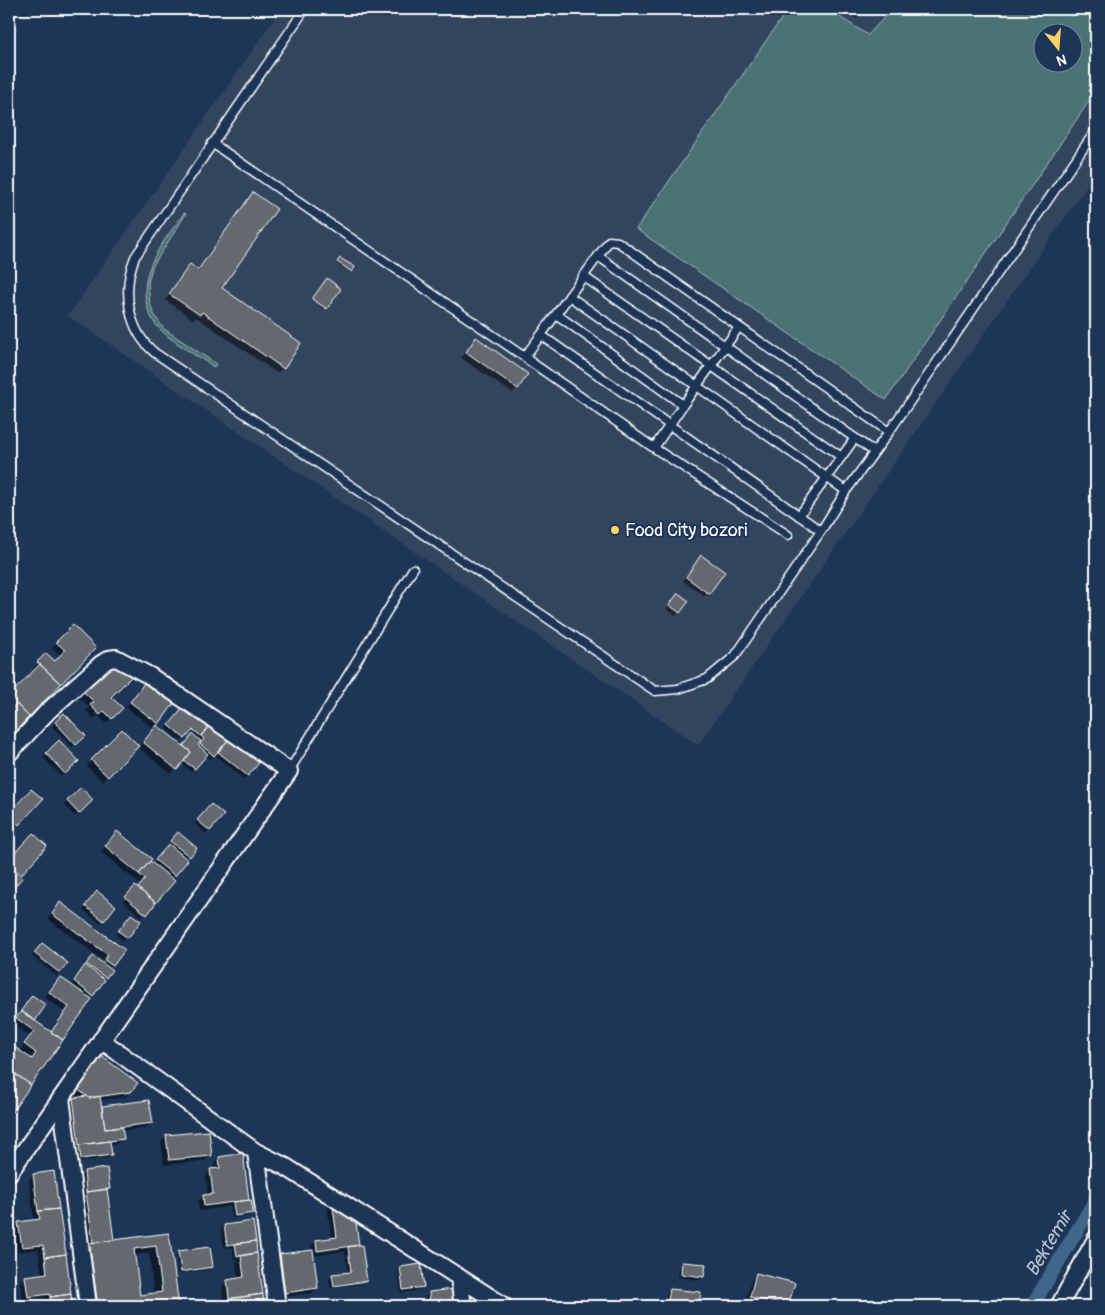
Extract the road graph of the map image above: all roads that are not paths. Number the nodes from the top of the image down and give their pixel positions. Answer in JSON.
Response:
{"nodes":[{"id":1,"x":305,"y":9,"type":"edge"},
{"id":2,"x":1096,"y":130,"type":"edge"},
{"id":3,"x":212,"y":143,"type":"junction"},
{"id":4,"x":598,"y":256,"type":"junction"},
{"id":5,"x":584,"y":276,"type":"junction"},
{"id":6,"x":569,"y":296,"type":"junction"},
{"id":7,"x":556,"y":314,"type":"junction"},
{"id":8,"x":739,"y":327,"type":"junction"},
{"id":9,"x":541,"y":335,"type":"junction"},
{"id":10,"x":725,"y":346,"type":"junction"},
{"id":11,"x":526,"y":358,"type":"junction"},
{"id":12,"x":711,"y":365,"type":"junction"},
{"id":13,"x":697,"y":386,"type":"junction"},
{"id":14,"x":683,"y":405,"type":"junction"},
{"id":15,"x":669,"y":425,"type":"junction"},
{"id":16,"x":889,"y":432,"type":"junction"},
{"id":17,"x":855,"y":438,"type":"junction"},
{"id":18,"x":654,"y":448,"type":"junction"},
{"id":19,"x":873,"y":451,"type":"junction"},
{"id":20,"x":840,"y":456,"type":"junction"},
{"id":21,"x":826,"y":479,"type":"junction"},
{"id":22,"x":846,"y":491,"type":"junction"},
{"id":23,"x":799,"y":516,"type":"junction"},
{"id":24,"x":821,"y":531,"type":"junction"},
{"id":25,"x":788,"y":535,"type":"dead end"},
{"id":26,"x":413,"y":569,"type":"dead end"},
{"id":27,"x":9,"y":753,"type":"edge"},
{"id":28,"x":289,"y":771,"type":"junction"},
{"id":29,"x":101,"y":1040,"type":"junction"},
{"id":30,"x":61,"y":1098,"type":"junction"},
{"id":31,"x":256,"y":1152,"type":"junction"},
{"id":32,"x":9,"y":1173,"type":"edge"},
{"id":33,"x":1096,"y":1239,"type":"edge"},
{"id":34,"x":460,"y":1278,"type":"junction"},
{"id":35,"x":88,"y":1306,"type":"edge"},
{"id":36,"x":277,"y":1306,"type":"edge"},
{"id":37,"x":463,"y":1306,"type":"edge"},
{"id":38,"x":504,"y":1306,"type":"edge"},
{"id":39,"x":1059,"y":1306,"type":"edge"}],
"edges":[{"from":1,"to":3,"type":"lane"},
{"from":2,"to":16,"type":"lane"},
{"from":3,"to":11,"type":"lane"},
{"from":3,"to":24,"type":"lane"},
{"from":4,"to":5,"type":"lane"},
{"from":4,"to":8,"type":"lane"},
{"from":4,"to":10,"type":"lane"},
{"from":5,"to":6,"type":"lane"},
{"from":5,"to":12,"type":"lane"},
{"from":6,"to":7,"type":"lane"},
{"from":6,"to":13,"type":"lane"},
{"from":7,"to":9,"type":"lane"},
{"from":7,"to":14,"type":"lane"},
{"from":8,"to":10,"type":"lane"},
{"from":8,"to":16,"type":"lane"},
{"from":9,"to":11,"type":"lane"},
{"from":9,"to":15,"type":"lane"},
{"from":10,"to":12,"type":"lane"},
{"from":10,"to":17,"type":"lane"},
{"from":11,"to":18,"type":"lane"},
{"from":12,"to":13,"type":"lane"},
{"from":12,"to":20,"type":"lane"},
{"from":13,"to":14,"type":"lane"},
{"from":13,"to":21,"type":"lane"},
{"from":14,"to":15,"type":"lane"},
{"from":15,"to":18,"type":"lane"},
{"from":15,"to":23,"type":"lane"},
{"from":16,"to":19,"type":"lane"},
{"from":17,"to":19,"type":"lane"},
{"from":17,"to":20,"type":"lane"},
{"from":18,"to":25,"type":"lane"},
{"from":19,"to":22,"type":"lane"},
{"from":20,"to":21,"type":"lane"},
{"from":21,"to":22,"type":"lane"},
{"from":21,"to":23,"type":"lane"},
{"from":22,"to":24,"type":"lane"},
{"from":23,"to":24,"type":"lane"},
{"from":26,"to":28,"type":"lane"},
{"from":27,"to":28,"type":"street"},
{"from":28,"to":29,"type":"street"},
{"from":29,"to":30,"type":"street"},
{"from":29,"to":31,"type":"street"},
{"from":30,"to":32,"type":"street"},
{"from":30,"to":35,"type":"street"},
{"from":31,"to":34,"type":"street"},
{"from":31,"to":36,"type":"street"},
{"from":33,"to":39,"type":"street"},
{"from":34,"to":37,"type":"street"},
{"from":34,"to":38,"type":"street"}]}
